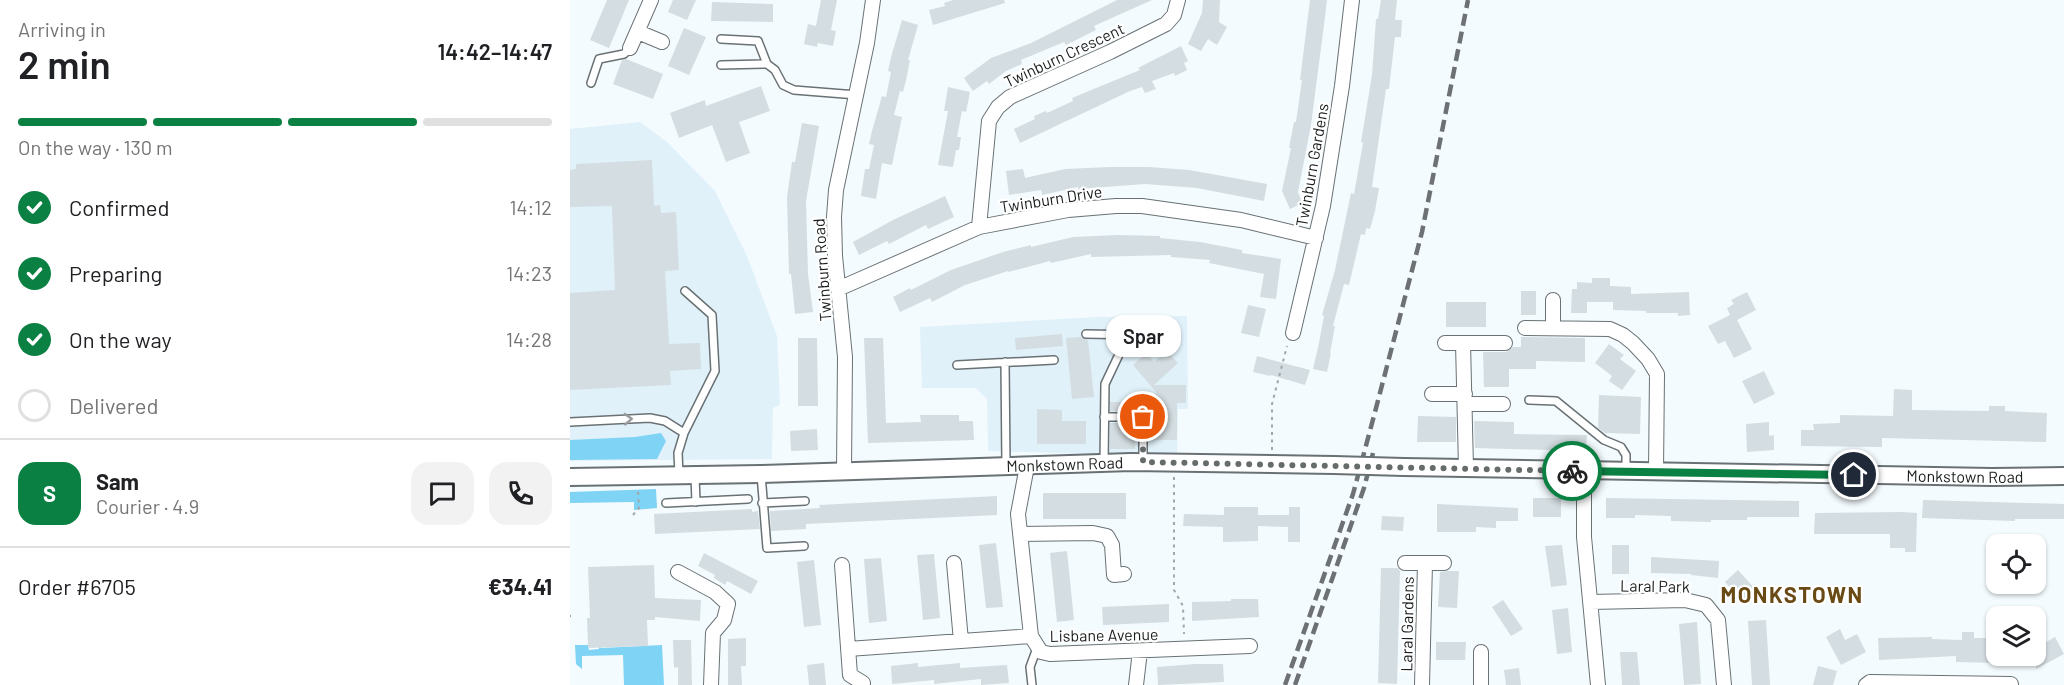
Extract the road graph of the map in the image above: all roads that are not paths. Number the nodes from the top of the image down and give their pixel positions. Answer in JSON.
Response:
{"nodes":[{"id":1,"x":651,"y":0,"type":"edge"},
{"id":2,"x":873,"y":0,"type":"edge"},
{"id":3,"x":1178,"y":0,"type":"edge"},
{"id":4,"x":1352,"y":0,"type":"edge"},
{"id":5,"x":638,"y":32,"type":"junction"},
{"id":6,"x":721,"y":39,"type":"dead end"},
{"id":7,"x":662,"y":42,"type":"dead end"},
{"id":8,"x":630,"y":48,"type":"joint"},
{"id":9,"x":767,"y":64,"type":"junction"},
{"id":10,"x":721,"y":65,"type":"dead end"},
{"id":11,"x":591,"y":83,"type":"dead end"},
{"id":12,"x":857,"y":95,"type":"junction"},
{"id":13,"x":979,"y":227,"type":"junction"},
{"id":14,"x":1316,"y":238,"type":"junction"},
{"id":15,"x":838,"y":289,"type":"junction"},
{"id":16,"x":685,"y":291,"type":"dead end"},
{"id":17,"x":1553,"y":300,"type":"dead end"},
{"id":18,"x":1553,"y":327,"type":"junction"},
{"id":19,"x":1525,"y":328,"type":"dead end"},
{"id":20,"x":1293,"y":333,"type":"road end"},
{"id":21,"x":1086,"y":334,"type":"dead end"},
{"id":22,"x":1445,"y":342,"type":"dead end"},
{"id":23,"x":1463,"y":343,"type":"junction"},
{"id":24,"x":1504,"y":343,"type":"dead end"},
{"id":25,"x":1054,"y":360,"type":"dead end"},
{"id":26,"x":1005,"y":362,"type":"junction"},
{"id":27,"x":957,"y":364,"type":"dead end"},
{"id":28,"x":1432,"y":394,"type":"dead end"},
{"id":29,"x":1465,"y":399,"type":"junction"},
{"id":30,"x":1529,"y":400,"type":"dead end"},
{"id":31,"x":1503,"y":404,"type":"dead end"},
{"id":32,"x":1104,"y":417,"type":"junction"},
{"id":33,"x":570,"y":422,"type":"edge"},
{"id":34,"x":684,"y":433,"type":"junction"},
{"id":35,"x":1143,"y":462,"type":"junction"},
{"id":36,"x":1104,"y":463,"type":"junction"},
{"id":37,"x":1006,"y":466,"type":"junction"},
{"id":38,"x":1027,"y":466,"type":"junction"},
{"id":39,"x":1466,"y":468,"type":"junction"},
{"id":40,"x":844,"y":470,"type":"junction"},
{"id":41,"x":1626,"y":470,"type":"junction"},
{"id":42,"x":1584,"y":471,"type":"junction"},
{"id":43,"x":1656,"y":471,"type":"junction"},
{"id":44,"x":687,"y":474,"type":"junction"},
{"id":45,"x":760,"y":474,"type":"junction"},
{"id":46,"x":2064,"y":476,"type":"edge"},
{"id":47,"x":570,"y":477,"type":"edge"},
{"id":48,"x":748,"y":499,"type":"dead end"},
{"id":49,"x":805,"y":501,"type":"dead end"},
{"id":50,"x":696,"y":502,"type":"junction"},
{"id":51,"x":666,"y":503,"type":"dead end"},
{"id":52,"x":762,"y":503,"type":"junction"},
{"id":53,"x":1020,"y":534,"type":"junction"},
{"id":54,"x":804,"y":546,"type":"dead end"},
{"id":55,"x":1405,"y":562,"type":"dead end"},
{"id":56,"x":954,"y":563,"type":"dead end"},
{"id":57,"x":1444,"y":563,"type":"dead end"},
{"id":58,"x":1425,"y":564,"type":"junction"},
{"id":59,"x":842,"y":565,"type":"dead end"},
{"id":60,"x":678,"y":572,"type":"dead end"},
{"id":61,"x":1124,"y":574,"type":"dead end"},
{"id":62,"x":1590,"y":602,"type":"junction"},
{"id":63,"x":742,"y":611,"type":"dead end"},
{"id":64,"x":728,"y":612,"type":"junction"},
{"id":65,"x":961,"y":641,"type":"junction"},
{"id":66,"x":1034,"y":642,"type":"junction"},
{"id":67,"x":1250,"y":646,"type":"dead end"},
{"id":68,"x":848,"y":649,"type":"junction"},
{"id":69,"x":1140,"y":651,"type":"junction"},
{"id":70,"x":1481,"y":652,"type":"dead end"},
{"id":71,"x":863,"y":682,"type":"dead end"},
{"id":72,"x":1991,"y":684,"type":"edge"},
{"id":73,"x":2011,"y":684,"type":"edge"},
{"id":74,"x":711,"y":685,"type":"edge"},
{"id":75,"x":1032,"y":685,"type":"edge"},
{"id":76,"x":1136,"y":685,"type":"edge"},
{"id":77,"x":1422,"y":685,"type":"edge"},
{"id":78,"x":1481,"y":685,"type":"edge"},
{"id":79,"x":1598,"y":685,"type":"edge"},
{"id":80,"x":1724,"y":685,"type":"edge"},
{"id":81,"x":1866,"y":685,"type":"edge"}],
"edges":[{"from":1,"to":5,"type":"street"},
{"from":2,"to":12,"type":"street","name":"Twinburn Road"},
{"from":3,"to":13,"type":"street","name":"Twinburn Crescent"},
{"from":4,"to":14,"type":"street","name":"Twinburn Gardens"},
{"from":5,"to":7,"type":"street"},
{"from":5,"to":8,"type":"street"},
{"from":6,"to":9,"type":"lane"},
{"from":8,"to":11,"type":"lane"},
{"from":9,"to":10,"type":"lane"},
{"from":9,"to":12,"type":"lane"},
{"from":12,"to":15,"type":"street","name":"Twinburn Road"},
{"from":13,"to":14,"type":"street","name":"Twinburn Drive"},
{"from":13,"to":15,"type":"street","name":"Twinburn Drive"},
{"from":14,"to":20,"type":"street","name":"Twinburn Gardens"},
{"from":15,"to":40,"type":"street","name":"Twinburn Road"},
{"from":16,"to":34,"type":"lane"},
{"from":17,"to":18,"type":"street"},
{"from":18,"to":19,"type":"street"},
{"from":18,"to":43,"type":"street"},
{"from":21,"to":32,"type":"lane"},
{"from":22,"to":23,"type":"street"},
{"from":23,"to":24,"type":"street"},
{"from":23,"to":29,"type":"street"},
{"from":25,"to":26,"type":"lane"},
{"from":26,"to":27,"type":"lane"},
{"from":26,"to":37,"type":"lane"},
{"from":28,"to":29,"type":"street"},
{"from":29,"to":31,"type":"street"},
{"from":29,"to":39,"type":"street"},
{"from":30,"to":41,"type":"lane"},
{"from":32,"to":35,"type":"lane"},
{"from":32,"to":36,"type":"lane"},
{"from":33,"to":34,"type":"lane","one_way":true},
{"from":34,"to":44,"type":"lane"},
{"from":35,"to":36,"type":"street","name":"Monkstown Road"},
{"from":35,"to":39,"type":"street","name":"Monkstown Road","bridge":true},
{"from":36,"to":38,"type":"street","name":"Monkstown Road"},
{"from":37,"to":38,"type":"street","name":"Monkstown Road"},
{"from":37,"to":40,"type":"street","name":"Monkstown Road"},
{"from":38,"to":53,"type":"street","name":"Lisbane Avenue"},
{"from":39,"to":42,"type":"street","name":"Monkstown Road"},
{"from":40,"to":45,"type":"street","name":"Monkstown Road"},
{"from":41,"to":42,"type":"street","name":"Monkstown Road"},
{"from":41,"to":43,"type":"street","name":"Monkstown Road"},
{"from":42,"to":62,"type":"street"},
{"from":43,"to":46,"type":"street","name":"Monkstown Road"},
{"from":44,"to":45,"type":"street","name":"Monkstown Road"},
{"from":44,"to":47,"type":"street","name":"Monkstown Road"},
{"from":44,"to":50,"type":"lane"},
{"from":45,"to":52,"type":"lane"},
{"from":48,"to":50,"type":"lane"},
{"from":49,"to":52,"type":"lane"},
{"from":50,"to":51,"type":"lane"},
{"from":52,"to":54,"type":"lane"},
{"from":53,"to":61,"type":"street"},
{"from":53,"to":66,"type":"street","name":"Lisbane Avenue"},
{"from":55,"to":58,"type":"street","name":"Laral Gardens"},
{"from":56,"to":65,"type":"street"},
{"from":57,"to":58,"type":"street","name":"Laral Gardens"},
{"from":58,"to":77,"type":"street","name":"Laral Gardens"},
{"from":59,"to":68,"type":"street"},
{"from":60,"to":64,"type":"street"},
{"from":62,"to":79,"type":"street"},
{"from":62,"to":80,"type":"street","name":"Laral Park"},
{"from":63,"to":64,"type":"street"},
{"from":64,"to":74,"type":"street"},
{"from":65,"to":66,"type":"street"},
{"from":65,"to":68,"type":"street"},
{"from":66,"to":69,"type":"street","name":"Lisbane Avenue"},
{"from":66,"to":75,"type":"lane"},
{"from":67,"to":69,"type":"street","name":"Lisbane Avenue"},
{"from":68,"to":71,"type":"street"},
{"from":69,"to":76,"type":"street"},
{"from":70,"to":78,"type":"street"},
{"from":72,"to":73,"type":"street"},
{"from":72,"to":81,"type":"street"}]}
